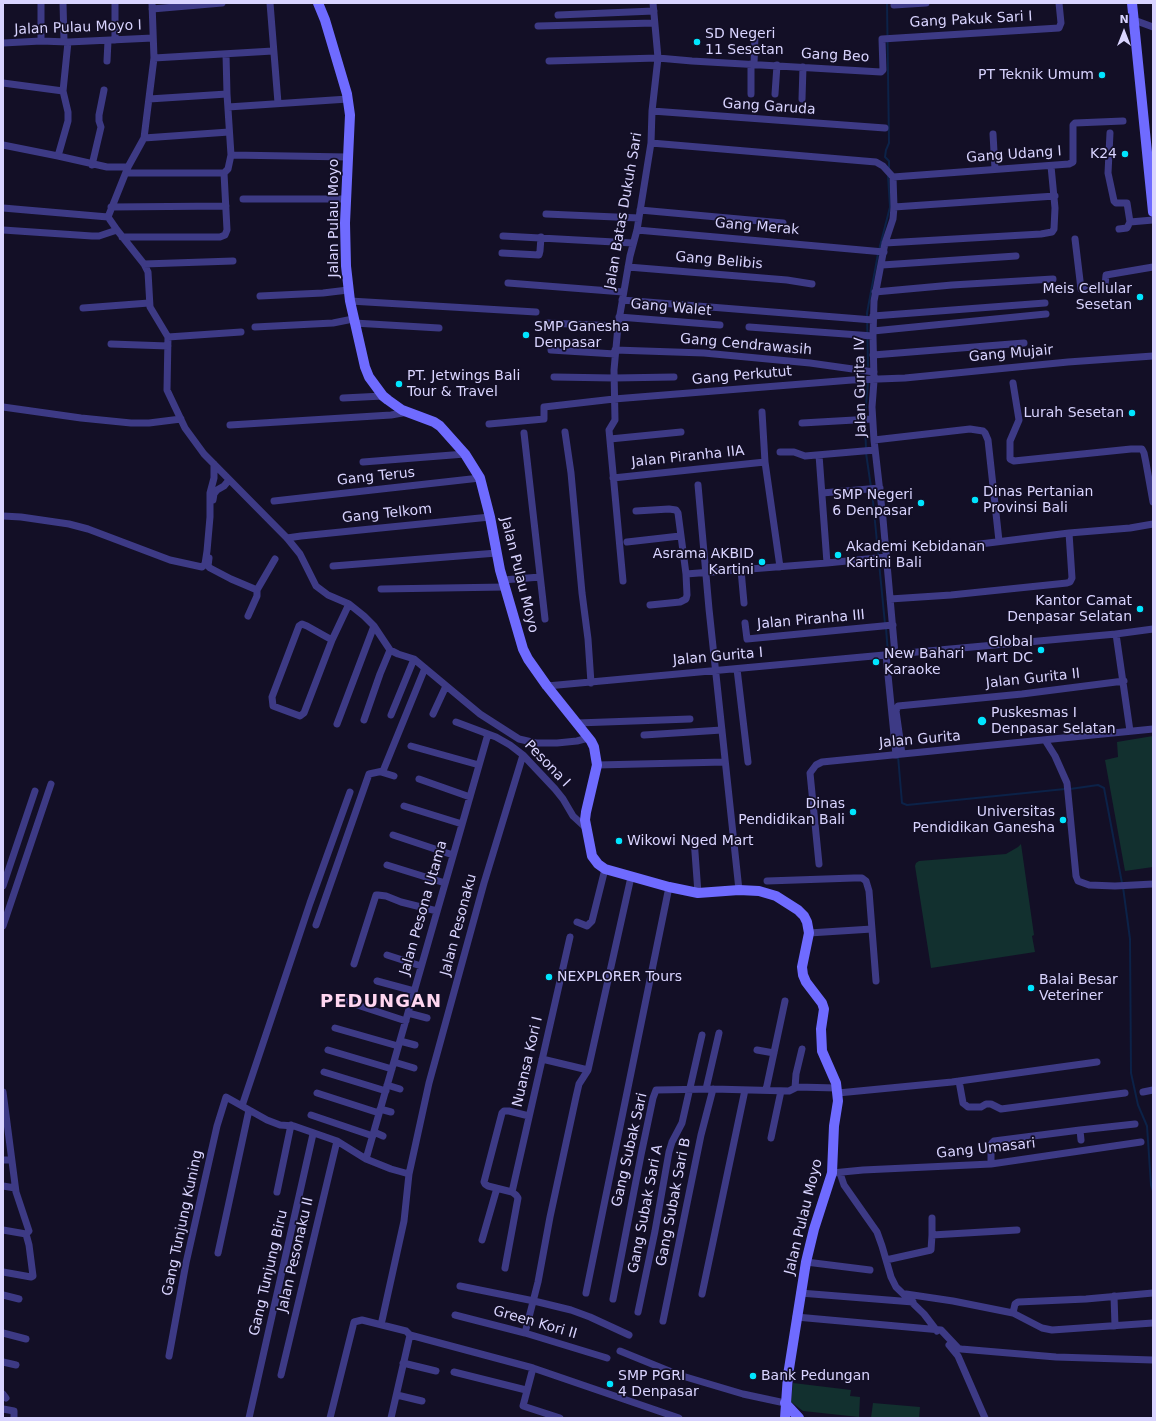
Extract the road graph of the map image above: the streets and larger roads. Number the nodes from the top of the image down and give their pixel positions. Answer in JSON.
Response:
{"nodes":[{"id":1,"x":41,"y":3,"type":"edge"},
{"id":2,"x":63,"y":3,"type":"edge"},
{"id":3,"x":115,"y":3,"type":"edge"},
{"id":4,"x":222,"y":3,"type":"edge"},
{"id":5,"x":270,"y":3,"type":"edge"},
{"id":6,"x":318,"y":3,"type":"edge"},
{"id":7,"x":652,"y":3,"type":"edge"},
{"id":8,"x":926,"y":3,"type":"edge"},
{"id":9,"x":1059,"y":3,"type":"edge"},
{"id":10,"x":1132,"y":3,"type":"edge"},
{"id":11,"x":186,"y":4,"type":"edge"},
{"id":12,"x":894,"y":5,"type":"dead end"},
{"id":13,"x":152,"y":6,"type":"edge"},
{"id":14,"x":654,"y":11,"type":"junction"},
{"id":15,"x":558,"y":14,"type":"dead end"},
{"id":16,"x":1134,"y":20,"type":"junction"},
{"id":17,"x":654,"y":23,"type":"junction"},
{"id":18,"x":538,"y":26,"type":"dead end"},
{"id":19,"x":1153,"y":27,"type":"edge"},
{"id":20,"x":755,"y":36,"type":"dead end"},
{"id":21,"x":153,"y":38,"type":"junction"},
{"id":22,"x":883,"y":39,"type":"joint"},
{"id":23,"x":111,"y":40,"type":"junction"},
{"id":24,"x":41,"y":41,"type":"junction"},
{"id":25,"x":66,"y":42,"type":"junction"},
{"id":26,"x":3,"y":43,"type":"edge"},
{"id":27,"x":273,"y":50,"type":"junction"},
{"id":28,"x":226,"y":54,"type":"junction"},
{"id":29,"x":154,"y":58,"type":"junction"},
{"id":30,"x":658,"y":58,"type":"junction"},
{"id":31,"x":107,"y":61,"type":"dead end"},
{"id":32,"x":548,"y":61,"type":"dead end"},
{"id":33,"x":752,"y":64,"type":"junction"},
{"id":34,"x":777,"y":66,"type":"junction"},
{"id":35,"x":803,"y":67,"type":"junction"},
{"id":36,"x":3,"y":82,"type":"edge"},
{"id":37,"x":104,"y":90,"type":"dead end"},
{"id":38,"x":63,"y":91,"type":"junction"},
{"id":39,"x":227,"y":94,"type":"junction"},
{"id":40,"x":751,"y":94,"type":"dead end"},
{"id":41,"x":775,"y":94,"type":"dead end"},
{"id":42,"x":149,"y":99,"type":"junction"},
{"id":43,"x":348,"y":99,"type":"junction"},
{"id":44,"x":802,"y":99,"type":"dead end"},
{"id":45,"x":278,"y":102,"type":"junction"},
{"id":46,"x":228,"y":107,"type":"junction"},
{"id":47,"x":652,"y":111,"type":"junction"},
{"id":48,"x":1123,"y":121,"type":"dead end"},
{"id":49,"x":885,"y":128,"type":"dead end"},
{"id":50,"x":229,"y":132,"type":"junction"},
{"id":51,"x":1110,"y":133,"type":"dead end"},
{"id":52,"x":993,"y":134,"type":"dead end"},
{"id":53,"x":144,"y":138,"type":"junction"},
{"id":54,"x":651,"y":143,"type":"junction"},
{"id":55,"x":3,"y":145,"type":"edge"},
{"id":56,"x":231,"y":155,"type":"junction"},
{"id":57,"x":58,"y":156,"type":"junction"},
{"id":58,"x":348,"y":157,"type":"junction"},
{"id":59,"x":92,"y":165,"type":"junction"},
{"id":60,"x":1051,"y":166,"type":"junction"},
{"id":61,"x":124,"y":169,"type":"junction"},
{"id":62,"x":994,"y":169,"type":"junction"},
{"id":63,"x":224,"y":173,"type":"junction"},
{"id":64,"x":891,"y":174,"type":"junction"},
{"id":65,"x":1054,"y":196,"type":"junction"},
{"id":66,"x":346,"y":199,"type":"junction"},
{"id":67,"x":244,"y":200,"type":"dead end"},
{"id":68,"x":226,"y":206,"type":"junction"},
{"id":69,"x":111,"y":207,"type":"junction"},
{"id":70,"x":894,"y":207,"type":"junction"},
{"id":71,"x":3,"y":208,"type":"edge"},
{"id":72,"x":640,"y":210,"type":"junction"},
{"id":73,"x":1153,"y":212,"type":"edge"},
{"id":74,"x":546,"y":214,"type":"dead end"},
{"id":75,"x":108,"y":217,"type":"junction"},
{"id":76,"x":639,"y":218,"type":"junction"},
{"id":77,"x":1153,"y":220,"type":"edge"},
{"id":78,"x":783,"y":222,"type":"dead end"},
{"id":79,"x":1130,"y":222,"type":"junction"},
{"id":80,"x":1119,"y":229,"type":"dead end"},
{"id":81,"x":3,"y":230,"type":"edge"},
{"id":82,"x":117,"y":230,"type":"junction"},
{"id":83,"x":637,"y":230,"type":"junction"},
{"id":84,"x":503,"y":236,"type":"dead end"},
{"id":85,"x":122,"y":237,"type":"junction"},
{"id":86,"x":541,"y":238,"type":"junction"},
{"id":87,"x":1076,"y":239,"type":"dead end"},
{"id":88,"x":633,"y":243,"type":"junction"},
{"id":89,"x":885,"y":243,"type":"junction"},
{"id":90,"x":880,"y":252,"type":"junction"},
{"id":91,"x":502,"y":254,"type":"dead end"},
{"id":92,"x":1016,"y":256,"type":"dead end"},
{"id":93,"x":233,"y":261,"type":"dead end"},
{"id":94,"x":144,"y":264,"type":"junction"},
{"id":95,"x":882,"y":265,"type":"junction"},
{"id":96,"x":628,"y":267,"type":"junction"},
{"id":97,"x":1153,"y":267,"type":"edge"},
{"id":98,"x":1053,"y":279,"type":"dead end"},
{"id":99,"x":508,"y":283,"type":"dead end"},
{"id":100,"x":810,"y":283,"type":"dead end"},
{"id":101,"x":348,"y":290,"type":"junction"},
{"id":102,"x":623,"y":292,"type":"junction"},
{"id":103,"x":875,"y":292,"type":"junction"},
{"id":104,"x":260,"y":296,"type":"dead end"},
{"id":105,"x":622,"y":300,"type":"junction"},
{"id":106,"x":350,"y":302,"type":"junction"},
{"id":107,"x":1045,"y":303,"type":"dead end"},
{"id":108,"x":146,"y":304,"type":"junction"},
{"id":109,"x":83,"y":308,"type":"dead end"},
{"id":110,"x":536,"y":312,"type":"dead end"},
{"id":111,"x":1046,"y":314,"type":"dead end"},
{"id":112,"x":620,"y":317,"type":"junction"},
{"id":113,"x":872,"y":318,"type":"junction"},
{"id":114,"x":353,"y":321,"type":"junction"},
{"id":115,"x":547,"y":323,"type":"dead end"},
{"id":116,"x":720,"y":325,"type":"dead end"},
{"id":117,"x":618,"y":326,"type":"junction"},
{"id":118,"x":255,"y":327,"type":"dead end"},
{"id":119,"x":748,"y":327,"type":"dead end"},
{"id":120,"x":439,"y":328,"type":"dead end"},
{"id":121,"x":241,"y":332,"type":"dead end"},
{"id":122,"x":870,"y":335,"type":"junction"},
{"id":123,"x":168,"y":337,"type":"junction"},
{"id":124,"x":1024,"y":343,"type":"dead end"},
{"id":125,"x":111,"y":344,"type":"dead end"},
{"id":126,"x":168,"y":346,"type":"junction"},
{"id":127,"x":551,"y":350,"type":"dead end"},
{"id":128,"x":615,"y":352,"type":"junction"},
{"id":129,"x":873,"y":355,"type":"junction"},
{"id":130,"x":1153,"y":356,"type":"edge"},
{"id":131,"x":874,"y":372,"type":"junction"},
{"id":132,"x":554,"y":377,"type":"dead end"},
{"id":133,"x":674,"y":377,"type":"dead end"},
{"id":134,"x":614,"y":378,"type":"junction"},
{"id":135,"x":870,"y":380,"type":"junction"},
{"id":136,"x":1012,"y":383,"type":"dead end"},
{"id":137,"x":383,"y":396,"type":"junction"},
{"id":138,"x":343,"y":398,"type":"dead end"},
{"id":139,"x":614,"y":399,"type":"junction"},
{"id":140,"x":3,"y":407,"type":"edge"},
{"id":141,"x":408,"y":412,"type":"junction"},
{"id":142,"x":762,"y":412,"type":"dead end"},
{"id":143,"x":181,"y":419,"type":"junction"},
{"id":144,"x":872,"y":419,"type":"junction"},
{"id":145,"x":802,"y":423,"type":"dead end"},
{"id":146,"x":489,"y":424,"type":"dead end"},
{"id":147,"x":230,"y":425,"type":"dead end"},
{"id":148,"x":565,"y":432,"type":"dead end"},
{"id":149,"x":681,"y":432,"type":"dead end"},
{"id":150,"x":524,"y":433,"type":"dead end"},
{"id":151,"x":610,"y":439,"type":"junction"},
{"id":152,"x":874,"y":440,"type":"junction"},
{"id":153,"x":874,"y":450,"type":"junction"},
{"id":154,"x":780,"y":452,"type":"dead end"},
{"id":155,"x":465,"y":454,"type":"junction"},
{"id":156,"x":818,"y":455,"type":"junction"},
{"id":157,"x":363,"y":462,"type":"dead end"},
{"id":158,"x":765,"y":462,"type":"junction"},
{"id":159,"x":1150,"y":470,"type":"edge"},
{"id":160,"x":214,"y":471,"type":"junction"},
{"id":161,"x":480,"y":478,"type":"junction"},
{"id":162,"x":613,"y":478,"type":"junction"},
{"id":163,"x":227,"y":482,"type":"junction"},
{"id":164,"x":698,"y":485,"type":"dead end"},
{"id":165,"x":875,"y":488,"type":"junction"},
{"id":166,"x":822,"y":492,"type":"junction"},
{"id":167,"x":274,"y":501,"type":"dead end"},
{"id":168,"x":1153,"y":502,"type":"edge"},
{"id":169,"x":636,"y":511,"type":"dead end"},
{"id":170,"x":3,"y":516,"type":"edge"},
{"id":171,"x":490,"y":517,"type":"junction"},
{"id":172,"x":1153,"y":524,"type":"edge"},
{"id":173,"x":1069,"y":533,"type":"junction"},
{"id":174,"x":680,"y":536,"type":"junction"},
{"id":175,"x":287,"y":538,"type":"junction"},
{"id":176,"x":999,"y":541,"type":"junction"},
{"id":177,"x":627,"y":542,"type":"dead end"},
{"id":178,"x":972,"y":545,"type":"dead end"},
{"id":179,"x":497,"y":553,"type":"junction"},
{"id":180,"x":885,"y":557,"type":"junction"},
{"id":181,"x":275,"y":558,"type":"dead end"},
{"id":182,"x":827,"y":563,"type":"junction"},
{"id":183,"x":333,"y":566,"type":"dead end"},
{"id":184,"x":780,"y":567,"type":"junction"},
{"id":185,"x":741,"y":570,"type":"junction"},
{"id":186,"x":706,"y":572,"type":"junction"},
{"id":187,"x":686,"y":574,"type":"junction"},
{"id":188,"x":540,"y":577,"type":"junction"},
{"id":189,"x":623,"y":581,"type":"dead end"},
{"id":190,"x":504,"y":583,"type":"junction"},
{"id":191,"x":381,"y":589,"type":"dead end"},
{"id":192,"x":257,"y":590,"type":"junction"},
{"id":193,"x":890,"y":599,"type":"junction"},
{"id":194,"x":744,"y":603,"type":"dead end"},
{"id":195,"x":349,"y":604,"type":"junction"},
{"id":196,"x":650,"y":605,"type":"dead end"},
{"id":197,"x":248,"y":616,"type":"dead end"},
{"id":198,"x":545,"y":619,"type":"dead end"},
{"id":199,"x":746,"y":623,"type":"dead end"},
{"id":200,"x":374,"y":626,"type":"junction"},
{"id":201,"x":888,"y":626,"type":"junction"},
{"id":202,"x":1153,"y":629,"type":"edge"},
{"id":203,"x":1116,"y":634,"type":"junction"},
{"id":204,"x":332,"y":640,"type":"junction"},
{"id":205,"x":390,"y":650,"type":"junction"},
{"id":206,"x":890,"y":654,"type":"junction"},
{"id":207,"x":414,"y":659,"type":"junction"},
{"id":208,"x":425,"y":668,"type":"junction"},
{"id":209,"x":737,"y":669,"type":"junction"},
{"id":210,"x":716,"y":671,"type":"junction"},
{"id":211,"x":1124,"y":681,"type":"junction"},
{"id":212,"x":591,"y":682,"type":"junction"},
{"id":213,"x":446,"y":686,"type":"junction"},
{"id":214,"x":547,"y":686,"type":"junction"},
{"id":215,"x":433,"y":714,"type":"dead end"},
{"id":216,"x":391,"y":715,"type":"dead end"},
{"id":217,"x":895,"y":717,"type":"junction"},
{"id":218,"x":690,"y":719,"type":"dead end"},
{"id":219,"x":364,"y":720,"type":"dead end"},
{"id":220,"x":456,"y":722,"type":"dead end"},
{"id":221,"x":577,"y":723,"type":"junction"},
{"id":222,"x":337,"y":724,"type":"dead end"},
{"id":223,"x":1153,"y":729,"type":"edge"},
{"id":224,"x":722,"y":730,"type":"junction"},
{"id":225,"x":1130,"y":730,"type":"junction"},
{"id":226,"x":488,"y":734,"type":"junction"},
{"id":227,"x":644,"y":735,"type":"dead end"},
{"id":228,"x":588,"y":738,"type":"junction"},
{"id":229,"x":1045,"y":740,"type":"junction"},
{"id":230,"x":411,"y":746,"type":"dead end"},
{"id":231,"x":523,"y":755,"type":"junction"},
{"id":232,"x":898,"y":755,"type":"junction"},
{"id":233,"x":725,"y":762,"type":"junction"},
{"id":234,"x":748,"y":762,"type":"dead end"},
{"id":235,"x":479,"y":765,"type":"junction"},
{"id":236,"x":598,"y":765,"type":"junction"},
{"id":237,"x":381,"y":772,"type":"junction"},
{"id":238,"x":394,"y":776,"type":"dead end"},
{"id":239,"x":419,"y":779,"type":"dead end"},
{"id":240,"x":51,"y":784,"type":"dead end"},
{"id":241,"x":35,"y":791,"type":"dead end"},
{"id":242,"x":350,"y":792,"type":"dead end"},
{"id":243,"x":470,"y":797,"type":"junction"},
{"id":244,"x":404,"y":806,"type":"dead end"},
{"id":245,"x":462,"y":824,"type":"junction"},
{"id":246,"x":586,"y":828,"type":"junction"},
{"id":247,"x":393,"y":835,"type":"dead end"},
{"id":248,"x":694,"y":840,"type":"dead end"},
{"id":249,"x":453,"y":854,"type":"junction"},
{"id":250,"x":819,"y":864,"type":"dead end"},
{"id":251,"x":387,"y":865,"type":"dead end"},
{"id":252,"x":606,"y":869,"type":"junction"},
{"id":253,"x":631,"y":877,"type":"junction"},
{"id":254,"x":767,"y":881,"type":"dead end"},
{"id":255,"x":445,"y":883,"type":"junction"},
{"id":256,"x":1153,"y":884,"type":"edge"},
{"id":257,"x":3,"y":886,"type":"edge"},
{"id":258,"x":668,"y":887,"type":"junction"},
{"id":259,"x":739,"y":890,"type":"junction"},
{"id":260,"x":698,"y":894,"type":"junction"},
{"id":261,"x":437,"y":911,"type":"junction"},
{"id":262,"x":577,"y":922,"type":"dead end"},
{"id":263,"x":316,"y":925,"type":"dead end"},
{"id":264,"x":3,"y":926,"type":"edge"},
{"id":265,"x":872,"y":929,"type":"junction"},
{"id":266,"x":809,"y":933,"type":"junction"},
{"id":267,"x":570,"y":937,"type":"dead end"},
{"id":268,"x":388,"y":955,"type":"dead end"},
{"id":269,"x":354,"y":964,"type":"dead end"},
{"id":270,"x":421,"y":966,"type":"junction"},
{"id":271,"x":876,"y":981,"type":"dead end"},
{"id":272,"x":377,"y":982,"type":"dead end"},
{"id":273,"x":414,"y":991,"type":"junction"},
{"id":274,"x":345,"y":1001,"type":"dead end"},
{"id":275,"x":785,"y":1001,"type":"dead end"},
{"id":276,"x":408,"y":1013,"type":"junction"},
{"id":277,"x":427,"y":1018,"type":"dead end"},
{"id":278,"x":406,"y":1021,"type":"junction"},
{"id":279,"x":335,"y":1028,"type":"dead end"},
{"id":280,"x":719,"y":1033,"type":"dead end"},
{"id":281,"x":702,"y":1035,"type":"dead end"},
{"id":282,"x":399,"y":1044,"type":"junction"},
{"id":283,"x":415,"y":1046,"type":"dead end"},
{"id":284,"x":802,"y":1049,"type":"dead end"},
{"id":285,"x":328,"y":1050,"type":"dead end"},
{"id":286,"x":757,"y":1050,"type":"dead end"},
{"id":287,"x":774,"y":1053,"type":"junction"},
{"id":288,"x":542,"y":1060,"type":"junction"},
{"id":289,"x":1097,"y":1062,"type":"dead end"},
{"id":290,"x":393,"y":1066,"type":"junction"},
{"id":291,"x":414,"y":1068,"type":"dead end"},
{"id":292,"x":588,"y":1070,"type":"junction"},
{"id":293,"x":324,"y":1072,"type":"dead end"},
{"id":294,"x":960,"y":1080,"type":"junction"},
{"id":295,"x":386,"y":1088,"type":"junction"},
{"id":296,"x":795,"y":1088,"type":"junction"},
{"id":297,"x":400,"y":1089,"type":"dead end"},
{"id":298,"x":690,"y":1089,"type":"junction"},
{"id":299,"x":709,"y":1089,"type":"junction"},
{"id":300,"x":834,"y":1089,"type":"junction"},
{"id":301,"x":744,"y":1090,"type":"junction"},
{"id":302,"x":766,"y":1090,"type":"junction"},
{"id":303,"x":1153,"y":1090,"type":"edge"},
{"id":304,"x":780,"y":1091,"type":"junction"},
{"id":305,"x":3,"y":1092,"type":"edge"},
{"id":306,"x":1143,"y":1092,"type":"dead end"},
{"id":307,"x":317,"y":1093,"type":"dead end"},
{"id":308,"x":1124,"y":1093,"type":"dead end"},
{"id":309,"x":245,"y":1108,"type":"junction"},
{"id":310,"x":380,"y":1111,"type":"junction"},
{"id":311,"x":391,"y":1112,"type":"dead end"},
{"id":312,"x":311,"y":1115,"type":"dead end"},
{"id":313,"x":529,"y":1116,"type":"junction"},
{"id":314,"x":1134,"y":1124,"type":"dead end"},
{"id":315,"x":291,"y":1125,"type":"junction"},
{"id":316,"x":5,"y":1129,"type":"edge"},
{"id":317,"x":1080,"y":1130,"type":"junction"},
{"id":318,"x":313,"y":1134,"type":"junction"},
{"id":319,"x":373,"y":1134,"type":"junction"},
{"id":320,"x":383,"y":1136,"type":"dead end"},
{"id":321,"x":771,"y":1138,"type":"dead end"},
{"id":322,"x":1081,"y":1140,"type":"dead end"},
{"id":323,"x":337,"y":1141,"type":"junction"},
{"id":324,"x":1141,"y":1142,"type":"dead end"},
{"id":325,"x":3,"y":1160,"type":"edge"},
{"id":326,"x":11,"y":1160,"type":"junction"},
{"id":327,"x":366,"y":1160,"type":"junction"},
{"id":328,"x":991,"y":1164,"type":"junction"},
{"id":329,"x":836,"y":1173,"type":"junction"},
{"id":330,"x":409,"y":1174,"type":"junction"},
{"id":331,"x":3,"y":1186,"type":"edge"},
{"id":332,"x":16,"y":1188,"type":"junction"},
{"id":333,"x":497,"y":1188,"type":"junction"},
{"id":334,"x":277,"y":1192,"type":"dead end"},
{"id":335,"x":512,"y":1192,"type":"junction"},
{"id":336,"x":932,"y":1218,"type":"dead end"},
{"id":337,"x":3,"y":1230,"type":"edge"},
{"id":338,"x":1017,"y":1230,"type":"dead end"},
{"id":339,"x":26,"y":1234,"type":"junction"},
{"id":340,"x":932,"y":1236,"type":"junction"},
{"id":341,"x":482,"y":1240,"type":"dead end"},
{"id":342,"x":218,"y":1254,"type":"dead end"},
{"id":343,"x":886,"y":1260,"type":"junction"},
{"id":344,"x":806,"y":1262,"type":"junction"},
{"id":345,"x":505,"y":1268,"type":"dead end"},
{"id":346,"x":870,"y":1270,"type":"dead end"},
{"id":347,"x":3,"y":1272,"type":"edge"},
{"id":348,"x":460,"y":1286,"type":"dead end"},
{"id":349,"x":586,"y":1293,"type":"dead end"},
{"id":350,"x":800,"y":1293,"type":"junction"},
{"id":351,"x":1153,"y":1293,"type":"edge"},
{"id":352,"x":702,"y":1294,"type":"dead end"},
{"id":353,"x":905,"y":1294,"type":"junction"},
{"id":354,"x":3,"y":1295,"type":"edge"},
{"id":355,"x":1114,"y":1296,"type":"junction"},
{"id":356,"x":19,"y":1299,"type":"dead end"},
{"id":357,"x":613,"y":1299,"type":"dead end"},
{"id":358,"x":534,"y":1301,"type":"junction"},
{"id":359,"x":913,"y":1302,"type":"junction"},
{"id":360,"x":638,"y":1312,"type":"dead end"},
{"id":361,"x":1013,"y":1313,"type":"junction"},
{"id":362,"x":455,"y":1315,"type":"dead end"},
{"id":363,"x":796,"y":1317,"type":"junction"},
{"id":364,"x":663,"y":1321,"type":"dead end"},
{"id":365,"x":1153,"y":1324,"type":"edge"},
{"id":366,"x":381,"y":1325,"type":"junction"},
{"id":367,"x":1115,"y":1326,"type":"junction"},
{"id":368,"x":936,"y":1330,"type":"junction"},
{"id":369,"x":525,"y":1332,"type":"junction"},
{"id":370,"x":3,"y":1333,"type":"edge"},
{"id":371,"x":410,"y":1335,"type":"junction"},
{"id":372,"x":629,"y":1335,"type":"dead end"},
{"id":373,"x":26,"y":1339,"type":"dead end"},
{"id":374,"x":620,"y":1351,"type":"dead end"},
{"id":375,"x":169,"y":1356,"type":"dead end"},
{"id":376,"x":607,"y":1358,"type":"dead end"},
{"id":377,"x":1153,"y":1360,"type":"edge"},
{"id":378,"x":3,"y":1362,"type":"edge"},
{"id":379,"x":403,"y":1363,"type":"junction"},
{"id":380,"x":16,"y":1365,"type":"dead end"},
{"id":381,"x":533,"y":1368,"type":"junction"},
{"id":382,"x":436,"y":1371,"type":"dead end"},
{"id":383,"x":454,"y":1372,"type":"dead end"},
{"id":384,"x":281,"y":1375,"type":"dead end"},
{"id":385,"x":526,"y":1390,"type":"junction"},
{"id":386,"x":397,"y":1396,"type":"junction"},
{"id":387,"x":422,"y":1401,"type":"dead end"},
{"id":388,"x":785,"y":1403,"type":"junction"},
{"id":389,"x":3,"y":1409,"type":"edge"},
{"id":390,"x":14,"y":1418,"type":"edge"},
{"id":391,"x":249,"y":1418,"type":"edge"},
{"id":392,"x":330,"y":1418,"type":"edge"},
{"id":393,"x":391,"y":1418,"type":"edge"},
{"id":394,"x":560,"y":1418,"type":"edge"},
{"id":395,"x":679,"y":1418,"type":"edge"},
{"id":396,"x":785,"y":1418,"type":"edge"},
{"id":397,"x":799,"y":1418,"type":"edge"},
{"id":398,"x":985,"y":1418,"type":"edge"}],
"edges":[{"from":1,"to":24,"type":"street"},
{"from":2,"to":25,"type":"street"},
{"from":3,"to":23,"type":"street"},
{"from":4,"to":11,"type":"street"},
{"from":5,"to":27,"type":"street"},
{"from":6,"to":43,"type":"street","name":"Jalan Pulau Moyo"},
{"from":7,"to":14,"type":"street","name":"Jalan Batas Dukuh Sari"},
{"from":8,"to":12,"type":"street"},
{"from":9,"to":22,"type":"street","name":"Gang Pakuk Sari I"},
{"from":10,"to":16,"type":"street"},
{"from":11,"to":13,"type":"street"},
{"from":13,"to":21,"type":"street"},
{"from":14,"to":15,"type":"street"},
{"from":14,"to":17,"type":"street","name":"Jalan Batas Dukuh Sari"},
{"from":16,"to":19,"type":"street"},
{"from":16,"to":73,"type":"street"},
{"from":17,"to":18,"type":"street"},
{"from":17,"to":30,"type":"street","name":"Jalan Batas Dukuh Sari"},
{"from":20,"to":33,"type":"street"},
{"from":21,"to":23,"type":"street","name":"Jalan Pulau Moyo I"},
{"from":21,"to":29,"type":"street"},
{"from":22,"to":35,"type":"street","name":"Gang Beo"},
{"from":23,"to":25,"type":"street","name":"Jalan Pulau Moyo I"},
{"from":23,"to":31,"type":"street"},
{"from":24,"to":25,"type":"street","name":"Jalan Pulau Moyo I"},
{"from":24,"to":26,"type":"street","name":"Jalan Pulau Moyo I"},
{"from":25,"to":38,"type":"street"},
{"from":27,"to":28,"type":"street"},
{"from":27,"to":45,"type":"street"},
{"from":28,"to":29,"type":"street"},
{"from":28,"to":39,"type":"street"},
{"from":29,"to":42,"type":"street"},
{"from":30,"to":32,"type":"street","name":"Gang Beo"},
{"from":30,"to":33,"type":"street","name":"Gang Beo"},
{"from":30,"to":47,"type":"street","name":"Jalan Batas Dukuh Sari"},
{"from":33,"to":34,"type":"street","name":"Gang Beo"},
{"from":33,"to":40,"type":"street"},
{"from":34,"to":35,"type":"street","name":"Gang Beo"},
{"from":34,"to":41,"type":"street"},
{"from":35,"to":44,"type":"street"},
{"from":36,"to":38,"type":"street"},
{"from":37,"to":59,"type":"street"},
{"from":38,"to":57,"type":"street"},
{"from":39,"to":42,"type":"street"},
{"from":39,"to":46,"type":"street"},
{"from":42,"to":53,"type":"street"},
{"from":43,"to":45,"type":"street"},
{"from":43,"to":58,"type":"street","name":"Jalan Pulau Moyo"},
{"from":45,"to":46,"type":"street"},
{"from":46,"to":50,"type":"street"},
{"from":47,"to":49,"type":"street","name":"Gang Garuda"},
{"from":47,"to":54,"type":"street","name":"Jalan Batas Dukuh Sari"},
{"from":48,"to":60,"type":"street","name":"Gang Udang I"},
{"from":50,"to":53,"type":"street"},
{"from":50,"to":56,"type":"street"},
{"from":51,"to":79,"type":"street"},
{"from":52,"to":62,"type":"street"},
{"from":53,"to":61,"type":"street"},
{"from":54,"to":64,"type":"street"},
{"from":54,"to":72,"type":"street","name":"Jalan Batas Dukuh Sari"},
{"from":55,"to":57,"type":"street"},
{"from":56,"to":58,"type":"street"},
{"from":56,"to":63,"type":"street"},
{"from":57,"to":59,"type":"street"},
{"from":58,"to":66,"type":"street","name":"Jalan Pulau Moyo"},
{"from":59,"to":61,"type":"street"},
{"from":60,"to":62,"type":"street","name":"Gang Udang I"},
{"from":60,"to":65,"type":"street"},
{"from":61,"to":63,"type":"street"},
{"from":61,"to":69,"type":"street"},
{"from":62,"to":64,"type":"street","name":"Gang Udang I"},
{"from":63,"to":68,"type":"street"},
{"from":64,"to":70,"type":"street","name":"Jalan Gurita IV"},
{"from":65,"to":70,"type":"street"},
{"from":65,"to":89,"type":"street"},
{"from":66,"to":67,"type":"street"},
{"from":66,"to":101,"type":"street","name":"Jalan Pulau Moyo"},
{"from":68,"to":69,"type":"street"},
{"from":68,"to":85,"type":"street"},
{"from":69,"to":75,"type":"street"},
{"from":70,"to":89,"type":"street","name":"Jalan Gurita IV"},
{"from":71,"to":75,"type":"street"},
{"from":72,"to":76,"type":"street","name":"Jalan Batas Dukuh Sari"},
{"from":72,"to":78,"type":"street"},
{"from":74,"to":76,"type":"street"},
{"from":75,"to":82,"type":"street"},
{"from":76,"to":83,"type":"street","name":"Jalan Batas Dukuh Sari"},
{"from":77,"to":79,"type":"street"},
{"from":79,"to":80,"type":"street"},
{"from":81,"to":82,"type":"street"},
{"from":82,"to":85,"type":"street"},
{"from":83,"to":88,"type":"street","name":"Jalan Batas Dukuh Sari"},
{"from":83,"to":90,"type":"street","name":"Gang Merak"},
{"from":84,"to":86,"type":"street"},
{"from":85,"to":94,"type":"street"},
{"from":86,"to":88,"type":"street"},
{"from":86,"to":91,"type":"street"},
{"from":87,"to":97,"type":"street"},
{"from":88,"to":96,"type":"street","name":"Jalan Batas Dukuh Sari"},
{"from":89,"to":90,"type":"street","name":"Jalan Gurita IV"},
{"from":90,"to":95,"type":"street","name":"Jalan Gurita IV"},
{"from":92,"to":95,"type":"street"},
{"from":93,"to":94,"type":"street"},
{"from":94,"to":108,"type":"street"},
{"from":95,"to":103,"type":"street","name":"Jalan Gurita IV"},
{"from":96,"to":100,"type":"street","name":"Gang Belibis"},
{"from":96,"to":102,"type":"street","name":"Jalan Batas Dukuh Sari"},
{"from":98,"to":103,"type":"street"},
{"from":99,"to":102,"type":"street"},
{"from":101,"to":104,"type":"street"},
{"from":101,"to":106,"type":"street","name":"Jalan Pulau Moyo"},
{"from":102,"to":105,"type":"street","name":"Jalan Batas Dukuh Sari"},
{"from":103,"to":113,"type":"street","name":"Jalan Gurita IV"},
{"from":105,"to":112,"type":"street","name":"Jalan Batas Dukuh Sari"},
{"from":105,"to":113,"type":"street"},
{"from":106,"to":110,"type":"street"},
{"from":106,"to":114,"type":"street","name":"Jalan Pulau Moyo"},
{"from":107,"to":113,"type":"street"},
{"from":108,"to":109,"type":"street"},
{"from":108,"to":123,"type":"street"},
{"from":111,"to":122,"type":"street"},
{"from":112,"to":116,"type":"street","name":"Gang Walet"},
{"from":112,"to":117,"type":"street","name":"Jalan Batas Dukuh Sari"},
{"from":113,"to":122,"type":"street","name":"Jalan Gurita IV"},
{"from":114,"to":118,"type":"street"},
{"from":114,"to":120,"type":"street"},
{"from":114,"to":137,"type":"street","name":"Jalan Pulau Moyo"},
{"from":115,"to":117,"type":"street"},
{"from":117,"to":128,"type":"street","name":"Jalan Batas Dukuh Sari"},
{"from":119,"to":122,"type":"street"},
{"from":121,"to":123,"type":"street"},
{"from":122,"to":129,"type":"street","name":"Jalan Gurita IV"},
{"from":123,"to":126,"type":"street"},
{"from":124,"to":129,"type":"street"},
{"from":125,"to":126,"type":"street"},
{"from":126,"to":143,"type":"street"},
{"from":127,"to":128,"type":"street","name":"Gang Cendrawasih"},
{"from":128,"to":131,"type":"street","name":"Gang Cendrawasih"},
{"from":128,"to":134,"type":"street","name":"Jalan Batas Dukuh Sari"},
{"from":129,"to":131,"type":"street","name":"Jalan Gurita IV"},
{"from":130,"to":135,"type":"street","name":"Gang Mujair"},
{"from":131,"to":135,"type":"street","name":"Jalan Gurita IV"},
{"from":132,"to":134,"type":"street"},
{"from":133,"to":134,"type":"street"},
{"from":134,"to":139,"type":"street","name":"Jalan Batas Dukuh Sari"},
{"from":135,"to":139,"type":"street","name":"Gang Perkutut"},
{"from":135,"to":144,"type":"street","name":"Jalan Gurita IV"},
{"from":136,"to":159,"type":"street"},
{"from":137,"to":138,"type":"street"},
{"from":137,"to":141,"type":"street","name":"Jalan Pulau Moyo"},
{"from":139,"to":146,"type":"street","name":"Gang Perkutut"},
{"from":139,"to":151,"type":"street","name":"Jalan Batas Dukuh Sari"},
{"from":140,"to":143,"type":"street"},
{"from":141,"to":147,"type":"street"},
{"from":141,"to":155,"type":"street","name":"Jalan Pulau Moyo"},
{"from":142,"to":158,"type":"street"},
{"from":143,"to":160,"type":"street"},
{"from":144,"to":145,"type":"street"},
{"from":144,"to":152,"type":"street","name":"Jalan Gurita IV"},
{"from":148,"to":212,"type":"street"},
{"from":149,"to":151,"type":"street"},
{"from":150,"to":188,"type":"street"},
{"from":151,"to":162,"type":"street","name":"Jalan Batas Dukuh Sari"},
{"from":152,"to":153,"type":"street","name":"Jalan Gurita IV"},
{"from":152,"to":176,"type":"street"},
{"from":153,"to":156,"type":"street"},
{"from":153,"to":165,"type":"street","name":"Jalan Gurita IV"},
{"from":154,"to":156,"type":"street"},
{"from":155,"to":157,"type":"street"},
{"from":155,"to":161,"type":"street","name":"Jalan Pulau Moyo"},
{"from":156,"to":166,"type":"street"},
{"from":158,"to":162,"type":"street","name":"Jalan Piranha IIA"},
{"from":158,"to":184,"type":"street"},
{"from":159,"to":168,"type":"street"},
{"from":160,"to":163,"type":"street"},
{"from":160,"to":170,"type":"street"},
{"from":161,"to":167,"type":"street","name":"Gang Terus"},
{"from":161,"to":171,"type":"street","name":"Jalan Pulau Moyo"},
{"from":162,"to":189,"type":"street","name":"Jalan Batas Dukuh Sari"},
{"from":163,"to":175,"type":"street"},
{"from":163,"to":192,"type":"street"},
{"from":164,"to":186,"type":"street"},
{"from":165,"to":166,"type":"street"},
{"from":165,"to":180,"type":"street","name":"Jalan Gurita IV"},
{"from":166,"to":182,"type":"street"},
{"from":169,"to":174,"type":"street"},
{"from":171,"to":175,"type":"street","name":"Gang Telkom"},
{"from":171,"to":179,"type":"street","name":"Jalan Pulau Moyo"},
{"from":172,"to":173,"type":"street"},
{"from":173,"to":176,"type":"street"},
{"from":173,"to":193,"type":"street"},
{"from":174,"to":177,"type":"street"},
{"from":174,"to":187,"type":"street"},
{"from":175,"to":195,"type":"street"},
{"from":176,"to":178,"type":"street"},
{"from":179,"to":183,"type":"street"},
{"from":179,"to":190,"type":"street","name":"Jalan Pulau Moyo"},
{"from":180,"to":182,"type":"street"},
{"from":180,"to":193,"type":"street","name":"Jalan Gurita IV"},
{"from":181,"to":192,"type":"street"},
{"from":182,"to":184,"type":"street"},
{"from":184,"to":185,"type":"street"},
{"from":185,"to":186,"type":"street"},
{"from":185,"to":194,"type":"street"},
{"from":186,"to":187,"type":"street"},
{"from":186,"to":210,"type":"street"},
{"from":187,"to":196,"type":"street"},
{"from":188,"to":190,"type":"street"},
{"from":188,"to":198,"type":"street"},
{"from":190,"to":191,"type":"street"},
{"from":190,"to":214,"type":"street","name":"Jalan Pulau Moyo"},
{"from":192,"to":197,"type":"street"},
{"from":193,"to":201,"type":"street","name":"Jalan Gurita IV"},
{"from":195,"to":200,"type":"street"},
{"from":195,"to":204,"type":"street"},
{"from":199,"to":201,"type":"street","name":"Jalan Piranha III"},
{"from":200,"to":205,"type":"street"},
{"from":200,"to":222,"type":"street"},
{"from":201,"to":206,"type":"street","name":"Jalan Gurita IV"},
{"from":202,"to":203,"type":"street","name":"Jalan Gurita I"},
{"from":203,"to":206,"type":"street","name":"Jalan Gurita I"},
{"from":203,"to":211,"type":"street"},
{"from":204,"to":204,"type":"street"},
{"from":205,"to":207,"type":"street"},
{"from":205,"to":219,"type":"street"},
{"from":206,"to":209,"type":"street","name":"Jalan Gurita I"},
{"from":206,"to":217,"type":"street","name":"Jalan Gurita IV"},
{"from":207,"to":208,"type":"street"},
{"from":207,"to":216,"type":"street"},
{"from":208,"to":213,"type":"street"},
{"from":208,"to":237,"type":"street"},
{"from":209,"to":210,"type":"street","name":"Jalan Gurita I"},
{"from":209,"to":234,"type":"street"},
{"from":210,"to":212,"type":"street","name":"Jalan Gurita I"},
{"from":210,"to":224,"type":"street"},
{"from":211,"to":217,"type":"street","name":"Jalan Gurita II"},
{"from":211,"to":225,"type":"street"},
{"from":212,"to":214,"type":"street","name":"Jalan Gurita I"},
{"from":213,"to":215,"type":"street"},
{"from":213,"to":228,"type":"street"},
{"from":214,"to":221,"type":"street","name":"Jalan Pulau Moyo"},
{"from":217,"to":232,"type":"street"},
{"from":218,"to":221,"type":"street"},
{"from":220,"to":226,"type":"street","name":"Pesona I"},
{"from":221,"to":228,"type":"street","name":"Jalan Pulau Moyo"},
{"from":223,"to":225,"type":"street","name":"Jalan Gurita"},
{"from":224,"to":227,"type":"street"},
{"from":224,"to":233,"type":"street"},
{"from":225,"to":229,"type":"street","name":"Jalan Gurita"},
{"from":226,"to":231,"type":"street","name":"Pesona I"},
{"from":226,"to":235,"type":"street","name":"Jalan Pesona Utama"},
{"from":228,"to":236,"type":"street","name":"Jalan Pulau Moyo"},
{"from":229,"to":232,"type":"street","name":"Jalan Gurita"},
{"from":229,"to":256,"type":"street"},
{"from":230,"to":235,"type":"street"},
{"from":231,"to":246,"type":"street","name":"Pesona I"},
{"from":231,"to":330,"type":"street","name":"Jalan Pesonaku"},
{"from":232,"to":250,"type":"street","name":"Jalan Gurita"},
{"from":233,"to":236,"type":"street"},
{"from":233,"to":259,"type":"street"},
{"from":235,"to":243,"type":"street","name":"Jalan Pesona Utama"},
{"from":236,"to":246,"type":"street","name":"Jalan Pulau Moyo"},
{"from":237,"to":238,"type":"street"},
{"from":237,"to":263,"type":"street"},
{"from":239,"to":243,"type":"street"},
{"from":240,"to":264,"type":"street"},
{"from":241,"to":257,"type":"street"},
{"from":242,"to":309,"type":"street"},
{"from":243,"to":245,"type":"street","name":"Jalan Pesona Utama"},
{"from":244,"to":245,"type":"street"},
{"from":245,"to":249,"type":"street","name":"Jalan Pesona Utama"},
{"from":246,"to":252,"type":"street","name":"Jalan Pulau Moyo"},
{"from":247,"to":249,"type":"street"},
{"from":248,"to":260,"type":"street"},
{"from":249,"to":255,"type":"street","name":"Jalan Pesona Utama"},
{"from":251,"to":255,"type":"street"},
{"from":252,"to":253,"type":"street","name":"Jalan Pulau Moyo"},
{"from":252,"to":262,"type":"street"},
{"from":253,"to":258,"type":"street","name":"Jalan Pulau Moyo"},
{"from":253,"to":292,"type":"street"},
{"from":254,"to":265,"type":"street"},
{"from":255,"to":261,"type":"street","name":"Jalan Pesona Utama"},
{"from":258,"to":260,"type":"street","name":"Jalan Pulau Moyo"},
{"from":258,"to":349,"type":"street"},
{"from":259,"to":260,"type":"street","name":"Jalan Pulau Moyo"},
{"from":259,"to":266,"type":"street","name":"Jalan Pulau Moyo"},
{"from":261,"to":269,"type":"street"},
{"from":261,"to":270,"type":"street","name":"Jalan Pesona Utama"},
{"from":265,"to":266,"type":"street"},
{"from":265,"to":271,"type":"street"},
{"from":266,"to":300,"type":"street","name":"Jalan Pulau Moyo"},
{"from":267,"to":288,"type":"street","name":"Nuansa Kori I"},
{"from":268,"to":270,"type":"street"},
{"from":270,"to":273,"type":"street","name":"Jalan Pesona Utama"},
{"from":272,"to":273,"type":"street"},
{"from":273,"to":276,"type":"street","name":"Jalan Pesona Utama"},
{"from":274,"to":278,"type":"street"},
{"from":275,"to":287,"type":"street"},
{"from":276,"to":277,"type":"street"},
{"from":276,"to":278,"type":"street","name":"Jalan Pesona Utama"},
{"from":278,"to":282,"type":"street","name":"Jalan Pesona Utama"},
{"from":279,"to":282,"type":"street"},
{"from":280,"to":299,"type":"street","name":"Gang Subak Sari B"},
{"from":281,"to":298,"type":"street","name":"Gang Subak Sari A"},
{"from":282,"to":283,"type":"street"},
{"from":282,"to":290,"type":"street","name":"Jalan Pesona Utama"},
{"from":284,"to":296,"type":"street"},
{"from":285,"to":290,"type":"street"},
{"from":286,"to":287,"type":"street"},
{"from":287,"to":302,"type":"street"},
{"from":288,"to":292,"type":"street"},
{"from":288,"to":313,"type":"street","name":"Nuansa Kori I"},
{"from":289,"to":294,"type":"street","name":"Gang Subak Sari"},
{"from":290,"to":291,"type":"street"},
{"from":290,"to":295,"type":"street","name":"Jalan Pesona Utama"},
{"from":292,"to":358,"type":"street"},
{"from":293,"to":295,"type":"street"},
{"from":294,"to":300,"type":"street","name":"Gang Subak Sari"},
{"from":294,"to":308,"type":"street"},
{"from":295,"to":297,"type":"street"},
{"from":295,"to":310,"type":"street","name":"Jalan Pesona Utama"},
{"from":296,"to":300,"type":"street","name":"Gang Subak Sari"},
{"from":296,"to":304,"type":"street","name":"Gang Subak Sari"},
{"from":298,"to":299,"type":"street","name":"Gang Subak Sari"},
{"from":298,"to":357,"type":"street","name":"Gang Subak Sari"},
{"from":298,"to":360,"type":"street","name":"Gang Subak Sari A"},
{"from":299,"to":301,"type":"street","name":"Gang Subak Sari"},
{"from":299,"to":364,"type":"street","name":"Gang Subak Sari B"},
{"from":300,"to":329,"type":"street","name":"Jalan Pulau Moyo"},
{"from":301,"to":302,"type":"street","name":"Gang Subak Sari"},
{"from":301,"to":352,"type":"street"},
{"from":302,"to":304,"type":"street","name":"Gang Subak Sari"},
{"from":303,"to":306,"type":"street"},
{"from":304,"to":321,"type":"street"},
{"from":305,"to":316,"type":"street"},
{"from":307,"to":310,"type":"street"},
{"from":309,"to":315,"type":"street"},
{"from":309,"to":342,"type":"street"},
{"from":309,"to":375,"type":"street","name":"Gang Tunjung Kuning"},
{"from":310,"to":311,"type":"street"},
{"from":310,"to":319,"type":"street","name":"Jalan Pesona Utama"},
{"from":312,"to":319,"type":"street"},
{"from":313,"to":333,"type":"street"},
{"from":313,"to":335,"type":"street","name":"Nuansa Kori I"},
{"from":314,"to":317,"type":"street"},
{"from":315,"to":318,"type":"street"},
{"from":315,"to":334,"type":"street"},
{"from":316,"to":326,"type":"street"},
{"from":317,"to":322,"type":"street"},
{"from":317,"to":328,"type":"street"},
{"from":318,"to":323,"type":"street"},
{"from":318,"to":391,"type":"street","name":"Gang Tunjung Biru"},
{"from":319,"to":320,"type":"street"},
{"from":319,"to":327,"type":"street","name":"Jalan Pesona Utama"},
{"from":323,"to":327,"type":"street"},
{"from":323,"to":384,"type":"street","name":"Jalan Pesonaku II"},
{"from":324,"to":328,"type":"street","name":"Gang Umasari"},
{"from":325,"to":326,"type":"street"},
{"from":326,"to":332,"type":"street"},
{"from":327,"to":330,"type":"street"},
{"from":328,"to":329,"type":"street","name":"Gang Umasari"},
{"from":329,"to":343,"type":"street"},
{"from":329,"to":344,"type":"street","name":"Jalan Pulau Moyo"},
{"from":330,"to":366,"type":"street","name":"Jalan Pesonaku"},
{"from":331,"to":332,"type":"street"},
{"from":332,"to":339,"type":"street"},
{"from":333,"to":335,"type":"street"},
{"from":333,"to":341,"type":"street"},
{"from":335,"to":345,"type":"street"},
{"from":336,"to":340,"type":"street"},
{"from":337,"to":339,"type":"street"},
{"from":338,"to":340,"type":"street"},
{"from":339,"to":347,"type":"street"},
{"from":340,"to":343,"type":"street"},
{"from":343,"to":353,"type":"street"},
{"from":344,"to":346,"type":"street"},
{"from":344,"to":350,"type":"street","name":"Jalan Pulau Moyo"},
{"from":348,"to":358,"type":"street"},
{"from":350,"to":359,"type":"street"},
{"from":350,"to":363,"type":"street","name":"Jalan Pulau Moyo"},
{"from":351,"to":355,"type":"street"},
{"from":353,"to":359,"type":"street"},
{"from":353,"to":361,"type":"street"},
{"from":354,"to":356,"type":"street"},
{"from":355,"to":361,"type":"street"},
{"from":355,"to":367,"type":"street"},
{"from":358,"to":369,"type":"street"},
{"from":358,"to":372,"type":"street"},
{"from":359,"to":368,"type":"street"},
{"from":361,"to":367,"type":"street"},
{"from":362,"to":369,"type":"street","name":"Green Kori II"},
{"from":363,"to":368,"type":"street"},
{"from":363,"to":388,"type":"street","name":"Jalan Pulau Moyo"},
{"from":365,"to":367,"type":"street"},
{"from":366,"to":371,"type":"street"},
{"from":366,"to":392,"type":"street"},
{"from":368,"to":377,"type":"street"},
{"from":368,"to":398,"type":"street"},
{"from":369,"to":376,"type":"street","name":"Green Kori II"},
{"from":370,"to":373,"type":"street"},
{"from":371,"to":379,"type":"street"},
{"from":371,"to":381,"type":"street"},
{"from":374,"to":388,"type":"street"},
{"from":378,"to":380,"type":"street"},
{"from":379,"to":382,"type":"street"},
{"from":379,"to":386,"type":"street"},
{"from":381,"to":385,"type":"street"},
{"from":381,"to":395,"type":"street"},
{"from":383,"to":385,"type":"street"},
{"from":385,"to":394,"type":"street"},
{"from":386,"to":387,"type":"street"},
{"from":386,"to":393,"type":"street"},
{"from":388,"to":396,"type":"street","name":"Jalan Pulau Moyo"},
{"from":388,"to":397,"type":"street"},
{"from":389,"to":390,"type":"street"}]}
